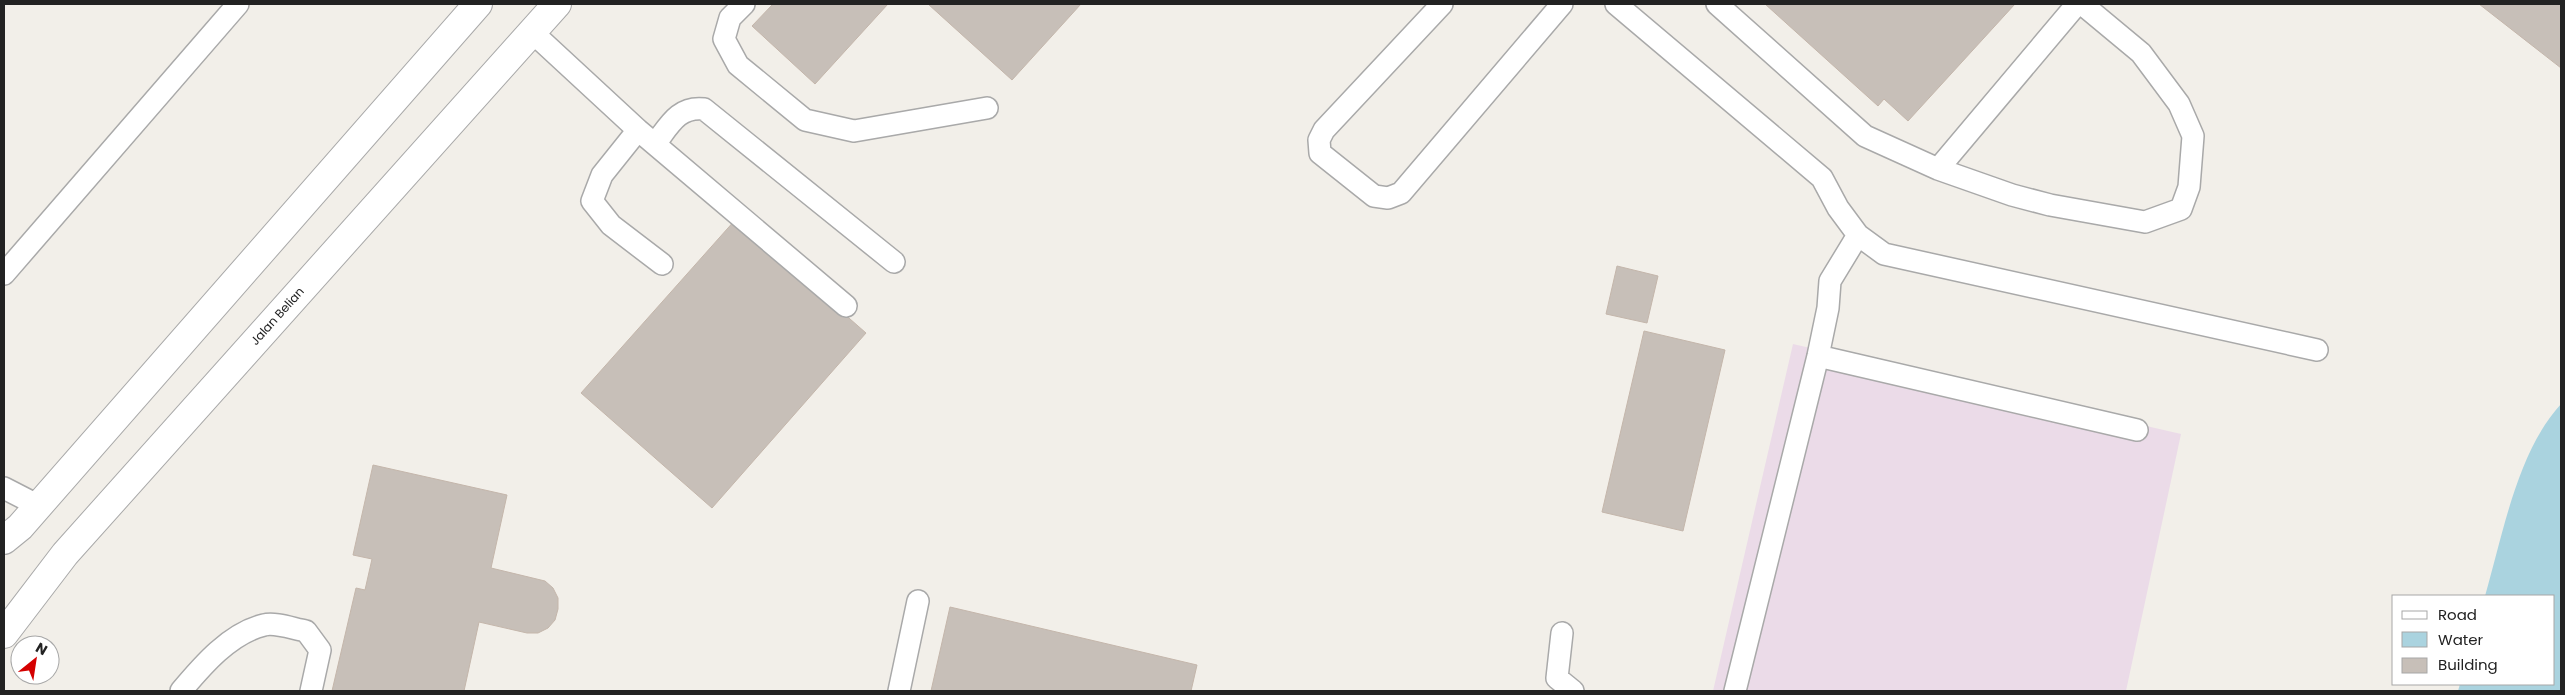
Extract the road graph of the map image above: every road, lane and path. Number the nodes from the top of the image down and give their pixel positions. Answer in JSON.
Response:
{"nodes":[{"id":1,"x":238,"y":4,"type":"edge"},
{"id":2,"x":557,"y":4,"type":"edge"},
{"id":3,"x":744,"y":4,"type":"edge"},
{"id":4,"x":1442,"y":4,"type":"edge"},
{"id":5,"x":1562,"y":4,"type":"edge"},
{"id":6,"x":1616,"y":4,"type":"edge"},
{"id":7,"x":1717,"y":4,"type":"edge"},
{"id":8,"x":2077,"y":4,"type":"edge"},
{"id":9,"x":2082,"y":4,"type":"edge"},
{"id":10,"x":470,"y":7,"type":"edge"},
{"id":11,"x":532,"y":32,"type":"junction"},
{"id":12,"x":987,"y":108,"type":"dead end"},
{"id":13,"x":638,"y":130,"type":"junction"},
{"id":14,"x":655,"y":144,"type":"junction"},
{"id":15,"x":1938,"y":169,"type":"junction"},
{"id":16,"x":1858,"y":235,"type":"junction"},
{"id":17,"x":894,"y":262,"type":"dead end"},
{"id":18,"x":662,"y":264,"type":"dead end"},
{"id":19,"x":4,"y":274,"type":"edge"},
{"id":20,"x":846,"y":306,"type":"dead end"},
{"id":21,"x":2317,"y":350,"type":"dead end"},
{"id":22,"x":1818,"y":356,"type":"junction"},
{"id":23,"x":2137,"y":430,"type":"dead end"},
{"id":24,"x":4,"y":488,"type":"edge"},
{"id":25,"x":39,"y":506,"type":"junction"},
{"id":26,"x":4,"y":540,"type":"edge"},
{"id":27,"x":918,"y":601,"type":"dead end"},
{"id":28,"x":1562,"y":633,"type":"dead end"},
{"id":29,"x":4,"y":634,"type":"edge"},
{"id":30,"x":181,"y":691,"type":"edge"},
{"id":31,"x":311,"y":691,"type":"edge"},
{"id":32,"x":898,"y":691,"type":"edge"},
{"id":33,"x":1573,"y":691,"type":"edge"},
{"id":34,"x":1735,"y":691,"type":"edge"}],
"edges":[{"from":1,"to":19,"type":"lane"},
{"from":2,"to":11,"type":"street","name":"Jalan Belian"},
{"from":3,"to":12,"type":"lane"},
{"from":4,"to":5,"type":"lane"},
{"from":6,"to":16,"type":"lane"},
{"from":7,"to":15,"type":"lane"},
{"from":8,"to":15,"type":"lane"},
{"from":9,"to":15,"type":"lane"},
{"from":10,"to":25,"type":"street"},
{"from":11,"to":13,"type":"lane"},
{"from":11,"to":29,"type":"street","name":"Jalan Belian"},
{"from":13,"to":14,"type":"lane"},
{"from":13,"to":18,"type":"lane"},
{"from":14,"to":17,"type":"lane"},
{"from":14,"to":20,"type":"lane"},
{"from":16,"to":21,"type":"lane"},
{"from":16,"to":22,"type":"lane"},
{"from":22,"to":23,"type":"lane"},
{"from":22,"to":34,"type":"lane"},
{"from":24,"to":25,"type":"lane"},
{"from":25,"to":26,"type":"street"},
{"from":27,"to":32,"type":"lane"},
{"from":28,"to":33,"type":"lane"},
{"from":30,"to":31,"type":"lane"}]}
